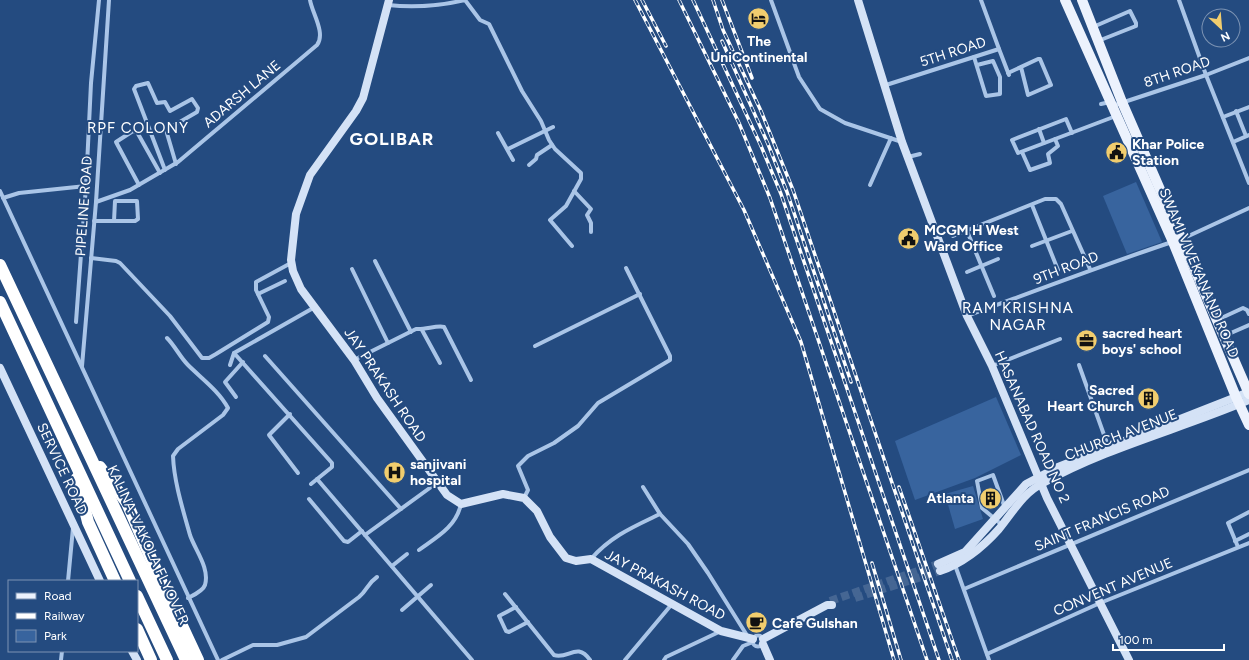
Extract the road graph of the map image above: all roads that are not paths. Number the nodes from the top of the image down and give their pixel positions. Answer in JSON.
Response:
{"nodes":[{"id":1,"x":99,"y":0,"type":"edge"},
{"id":2,"x":109,"y":0,"type":"edge"},
{"id":3,"x":310,"y":0,"type":"edge"},
{"id":4,"x":771,"y":0,"type":"edge"},
{"id":5,"x":858,"y":0,"type":"edge"},
{"id":6,"x":981,"y":0,"type":"edge"},
{"id":7,"x":1065,"y":0,"type":"edge"},
{"id":8,"x":1082,"y":0,"type":"edge"},
{"id":9,"x":1179,"y":0,"type":"edge"},
{"id":10,"x":388,"y":3,"type":"edge"},
{"id":11,"x":1092,"y":27,"type":"junction"},
{"id":12,"x":1098,"y":42,"type":"junction"},
{"id":13,"x":999,"y":49,"type":"junction"},
{"id":14,"x":974,"y":57,"type":"junction"},
{"id":15,"x":1249,"y":58,"type":"edge"},
{"id":16,"x":977,"y":65,"type":"junction"},
{"id":17,"x":1021,"y":67,"type":"junction"},
{"id":18,"x":998,"y":72,"type":"junction"},
{"id":19,"x":1008,"y":72,"type":"junction"},
{"id":20,"x":1111,"y":74,"type":"junction"},
{"id":21,"x":1206,"y":75,"type":"junction"},
{"id":22,"x":1100,"y":79,"type":"junction"},
{"id":23,"x":886,"y":85,"type":"junction"},
{"id":24,"x":1122,"y":102,"type":"junction"},
{"id":25,"x":1108,"y":104,"type":"junction"},
{"id":26,"x":1249,"y":106,"type":"edge"},
{"id":27,"x":1236,"y":111,"type":"junction"},
{"id":28,"x":1116,"y":116,"type":"junction"},
{"id":29,"x":1223,"y":117,"type":"junction"},
{"id":30,"x":553,"y":127,"type":"dead end"},
{"id":31,"x":1039,"y":129,"type":"junction"},
{"id":32,"x":545,"y":130,"type":"junction"},
{"id":33,"x":498,"y":133,"type":"dead end"},
{"id":34,"x":1072,"y":133,"type":"junction"},
{"id":35,"x":1248,"y":136,"type":"edge"},
{"id":36,"x":891,"y":138,"type":"junction"},
{"id":37,"x":1055,"y":139,"type":"junction"},
{"id":38,"x":902,"y":142,"type":"junction"},
{"id":39,"x":1232,"y":142,"type":"junction"},
{"id":40,"x":1044,"y":143,"type":"junction"},
{"id":41,"x":552,"y":145,"type":"junction"},
{"id":42,"x":508,"y":149,"type":"junction"},
{"id":43,"x":1022,"y":152,"type":"junction"},
{"id":44,"x":920,"y":154,"type":"dead end"},
{"id":45,"x":908,"y":157,"type":"junction"},
{"id":46,"x":513,"y":160,"type":"dead end"},
{"id":47,"x":176,"y":164,"type":"junction"},
{"id":48,"x":529,"y":165,"type":"dead end"},
{"id":49,"x":165,"y":170,"type":"junction"},
{"id":50,"x":160,"y":173,"type":"junction"},
{"id":51,"x":1249,"y":182,"type":"edge"},
{"id":52,"x":140,"y":185,"type":"junction"},
{"id":53,"x":870,"y":185,"type":"dead end"},
{"id":54,"x":86,"y":186,"type":"junction"},
{"id":55,"x":130,"y":190,"type":"junction"},
{"id":56,"x":0,"y":191,"type":"edge"},
{"id":57,"x":574,"y":191,"type":"junction"},
{"id":58,"x":3,"y":198,"type":"junction"},
{"id":59,"x":133,"y":200,"type":"junction"},
{"id":60,"x":96,"y":202,"type":"junction"},
{"id":61,"x":1032,"y":205,"type":"junction"},
{"id":62,"x":1249,"y":208,"type":"edge"},
{"id":63,"x":94,"y":221,"type":"junction"},
{"id":64,"x":114,"y":221,"type":"junction"},
{"id":65,"x":967,"y":231,"type":"junction"},
{"id":66,"x":1072,"y":231,"type":"junction"},
{"id":67,"x":591,"y":232,"type":"dead end"},
{"id":68,"x":953,"y":236,"type":"dead end"},
{"id":69,"x":1046,"y":240,"type":"junction"},
{"id":70,"x":1177,"y":240,"type":"junction"},
{"id":71,"x":572,"y":246,"type":"dead end"},
{"id":72,"x":1032,"y":246,"type":"dead end"},
{"id":73,"x":91,"y":258,"type":"junction"},
{"id":74,"x":998,"y":259,"type":"dead end"},
{"id":75,"x":375,"y":262,"type":"dead end"},
{"id":76,"x":291,"y":263,"type":"junction"},
{"id":77,"x":0,"y":265,"type":"edge"},
{"id":78,"x":982,"y":266,"type":"junction"},
{"id":79,"x":626,"y":268,"type":"dead end"},
{"id":80,"x":1090,"y":269,"type":"junction"},
{"id":81,"x":352,"y":270,"type":"dead end"},
{"id":82,"x":1058,"y":270,"type":"dead end"},
{"id":83,"x":967,"y":272,"type":"dead end"},
{"id":84,"x":285,"y":282,"type":"dead end"},
{"id":85,"x":258,"y":294,"type":"junction"},
{"id":86,"x":640,"y":294,"type":"junction"},
{"id":87,"x":994,"y":296,"type":"dead end"},
{"id":88,"x":0,"y":302,"type":"edge"},
{"id":89,"x":315,"y":307,"type":"junction"},
{"id":90,"x":1249,"y":314,"type":"edge"},
{"id":91,"x":967,"y":316,"type":"junction"},
{"id":92,"x":1217,"y":320,"type":"junction"},
{"id":93,"x":76,"y":322,"type":"dead end"},
{"id":94,"x":1206,"y":325,"type":"junction"},
{"id":95,"x":1249,"y":325,"type":"edge"},
{"id":96,"x":422,"y":330,"type":"junction"},
{"id":97,"x":411,"y":332,"type":"junction"},
{"id":98,"x":1224,"y":336,"type":"junction"},
{"id":99,"x":167,"y":338,"type":"dead end"},
{"id":100,"x":1060,"y":339,"type":"dead end"},
{"id":101,"x":388,"y":343,"type":"junction"},
{"id":102,"x":535,"y":346,"type":"dead end"},
{"id":103,"x":234,"y":353,"type":"junction"},
{"id":104,"x":265,"y":356,"type":"dead end"},
{"id":105,"x":354,"y":360,"type":"junction"},
{"id":106,"x":243,"y":362,"type":"junction"},
{"id":107,"x":440,"y":363,"type":"dead end"},
{"id":108,"x":230,"y":365,"type":"dead end"},
{"id":109,"x":1079,"y":365,"type":"dead end"},
{"id":110,"x":82,"y":366,"type":"junction"},
{"id":111,"x":992,"y":366,"type":"junction"},
{"id":112,"x":0,"y":368,"type":"edge"},
{"id":113,"x":2,"y":380,"type":"edge"},
{"id":114,"x":471,"y":380,"type":"dead end"},
{"id":115,"x":1249,"y":394,"type":"edge"},
{"id":116,"x":236,"y":397,"type":"dead end"},
{"id":117,"x":1237,"y":401,"type":"junction"},
{"id":118,"x":290,"y":414,"type":"junction"},
{"id":119,"x":1249,"y":425,"type":"edge"},
{"id":120,"x":83,"y":443,"type":"junction"},
{"id":121,"x":1108,"y":446,"type":"junction"},
{"id":122,"x":70,"y":450,"type":"junction"},
{"id":123,"x":1249,"y":470,"type":"edge"},
{"id":124,"x":298,"y":473,"type":"dead end"},
{"id":125,"x":317,"y":479,"type":"junction"},
{"id":126,"x":1040,"y":480,"type":"junction"},
{"id":127,"x":438,"y":482,"type":"junction"},
{"id":128,"x":311,"y":484,"type":"dead end"},
{"id":129,"x":643,"y":487,"type":"dead end"},
{"id":130,"x":524,"y":498,"type":"junction"},
{"id":131,"x":309,"y":499,"type":"dead end"},
{"id":132,"x":461,"y":504,"type":"junction"},
{"id":133,"x":1005,"y":508,"type":"junction"},
{"id":134,"x":401,"y":509,"type":"junction"},
{"id":135,"x":1249,"y":512,"type":"edge"},
{"id":136,"x":660,"y":514,"type":"junction"},
{"id":137,"x":999,"y":522,"type":"junction"},
{"id":138,"x":73,"y":523,"type":"junction"},
{"id":139,"x":362,"y":531,"type":"junction"},
{"id":140,"x":1249,"y":534,"type":"edge"},
{"id":141,"x":366,"y":535,"type":"junction"},
{"id":142,"x":1235,"y":540,"type":"junction"},
{"id":143,"x":1249,"y":543,"type":"edge"},
{"id":144,"x":1071,"y":544,"type":"junction"},
{"id":145,"x":1238,"y":547,"type":"junction"},
{"id":146,"x":419,"y":550,"type":"dead end"},
{"id":147,"x":407,"y":554,"type":"dead end"},
{"id":148,"x":591,"y":559,"type":"junction"},
{"id":149,"x":955,"y":565,"type":"junction"},
{"id":150,"x":392,"y":566,"type":"junction"},
{"id":151,"x":376,"y":577,"type":"dead end"},
{"id":152,"x":68,"y":580,"type":"edge"},
{"id":153,"x":100,"y":580,"type":"edge"},
{"id":154,"x":115,"y":580,"type":"edge"},
{"id":155,"x":130,"y":580,"type":"edge"},
{"id":156,"x":431,"y":585,"type":"dead end"},
{"id":157,"x":964,"y":589,"type":"junction"},
{"id":158,"x":505,"y":594,"type":"dead end"},
{"id":159,"x":418,"y":596,"type":"junction"},
{"id":160,"x":138,"y":598,"type":"edge"},
{"id":161,"x":188,"y":598,"type":"junction"},
{"id":162,"x":673,"y":603,"type":"junction"},
{"id":163,"x":830,"y":603,"type":"tunnel mouth"},
{"id":164,"x":1100,"y":603,"type":"junction"},
{"id":165,"x":516,"y":607,"type":"junction"},
{"id":166,"x":402,"y":610,"type":"dead end"},
{"id":167,"x":528,"y":622,"type":"junction"},
{"id":168,"x":721,"y":630,"type":"junction"},
{"id":169,"x":138,"y":631,"type":"edge"},
{"id":170,"x":756,"y":641,"type":"junction"},
{"id":171,"x":987,"y":654,"type":"junction"},
{"id":172,"x":151,"y":660,"type":"edge"},
{"id":173,"x":167,"y":660,"type":"edge"},
{"id":174,"x":186,"y":660,"type":"edge"},
{"id":175,"x":198,"y":660,"type":"edge"},
{"id":176,"x":218,"y":660,"type":"edge"},
{"id":177,"x":222,"y":660,"type":"edge"},
{"id":178,"x":472,"y":660,"type":"edge"},
{"id":179,"x":590,"y":660,"type":"edge"},
{"id":180,"x":625,"y":660,"type":"edge"},
{"id":181,"x":664,"y":660,"type":"edge"},
{"id":182,"x":733,"y":660,"type":"edge"},
{"id":183,"x":765,"y":660,"type":"edge"},
{"id":184,"x":770,"y":660,"type":"edge"},
{"id":185,"x":989,"y":660,"type":"edge"},
{"id":186,"x":1130,"y":660,"type":"edge"}],
"edges":[{"from":1,"to":54,"type":"street"},
{"from":2,"to":60,"type":"street","name":"PIPELINE ROAD"},
{"from":3,"to":47,"type":"street","name":"ADARSH LANE"},
{"from":4,"to":36,"type":"street"},
{"from":5,"to":23,"type":"street","name":"HASANABAD ROAD NO 2"},
{"from":6,"to":13,"type":"street","name":"5TH ROAD"},
{"from":7,"to":22,"type":"main road","name":"SWAMI VIVEKANAND ROAD"},
{"from":8,"to":11,"type":"main road","name":"SWAMI VIVEKANAND ROAD"},
{"from":9,"to":21,"type":"street"},
{"from":10,"to":32,"type":"street"},
{"from":10,"to":76,"type":"street","name":"JAY PRAKASH ROAD"},
{"from":11,"to":12,"type":"main road","name":"SWAMI VIVEKANAND ROAD"},
{"from":11,"to":12,"type":"street"},
{"from":12,"to":20,"type":"main road","name":"SWAMI VIVEKANAND ROAD"},
{"from":13,"to":14,"type":"street","name":"5TH ROAD"},
{"from":13,"to":19,"type":"street"},
{"from":14,"to":16,"type":"street"},
{"from":14,"to":23,"type":"street","name":"5TH ROAD"},
{"from":15,"to":21,"type":"street","name":"8TH ROAD"},
{"from":16,"to":18,"type":"street"},
{"from":16,"to":18,"type":"street"},
{"from":17,"to":17,"type":"street"},
{"from":17,"to":19,"type":"street"},
{"from":18,"to":19,"type":"street"},
{"from":20,"to":22,"type":"main road"},
{"from":20,"to":24,"type":"main road","name":"SWAMI VIVEKANAND ROAD"},
{"from":21,"to":24,"type":"street","name":"8TH ROAD"},
{"from":21,"to":29,"type":"street"},
{"from":22,"to":25,"type":"main road","name":"SWAMI VIVEKANAND ROAD"},
{"from":23,"to":38,"type":"street","name":"HASANABAD ROAD NO 2"},
{"from":24,"to":25,"type":"street","name":"8TH ROAD"},
{"from":24,"to":70,"type":"main road","name":"SWAMI VIVEKANAND ROAD"},
{"from":25,"to":28,"type":"main road","name":"SWAMI VIVEKANAND ROAD"},
{"from":26,"to":27,"type":"street"},
{"from":27,"to":29,"type":"street"},
{"from":27,"to":35,"type":"street"},
{"from":28,"to":34,"type":"street"},
{"from":28,"to":70,"type":"main road","name":"SWAMI VIVEKANAND ROAD"},
{"from":29,"to":39,"type":"street"},
{"from":30,"to":32,"type":"street"},
{"from":31,"to":34,"type":"street"},
{"from":31,"to":40,"type":"street"},
{"from":31,"to":43,"type":"street"},
{"from":32,"to":41,"type":"street"},
{"from":32,"to":42,"type":"street"},
{"from":33,"to":42,"type":"street"},
{"from":34,"to":37,"type":"street"},
{"from":35,"to":39,"type":"street"},
{"from":36,"to":38,"type":"street"},
{"from":36,"to":53,"type":"street"},
{"from":37,"to":40,"type":"street"},
{"from":37,"to":43,"type":"street"},
{"from":38,"to":45,"type":"street","name":"HASANABAD ROAD NO 2"},
{"from":39,"to":51,"type":"street"},
{"from":40,"to":43,"type":"street"},
{"from":41,"to":48,"type":"street"},
{"from":41,"to":57,"type":"street"},
{"from":42,"to":46,"type":"street"},
{"from":44,"to":45,"type":"street"},
{"from":45,"to":91,"type":"street","name":"HASANABAD ROAD NO 2"},
{"from":47,"to":49,"type":"street","name":"ADARSH LANE"},
{"from":47,"to":49,"type":"street"},
{"from":49,"to":50,"type":"street","name":"ADARSH LANE"},
{"from":50,"to":52,"type":"street","name":"ADARSH LANE"},
{"from":50,"to":52,"type":"street"},
{"from":52,"to":55,"type":"street","name":"ADARSH LANE"},
{"from":54,"to":58,"type":"street"},
{"from":54,"to":93,"type":"street"},
{"from":55,"to":59,"type":"street"},
{"from":55,"to":60,"type":"street","name":"ADARSH LANE"},
{"from":56,"to":58,"type":"street"},
{"from":57,"to":67,"type":"street"},
{"from":57,"to":71,"type":"street"},
{"from":58,"to":110,"type":"street"},
{"from":59,"to":64,"type":"street"},
{"from":59,"to":64,"type":"street"},
{"from":60,"to":63,"type":"street","name":"PIPELINE ROAD"},
{"from":61,"to":65,"type":"street"},
{"from":61,"to":66,"type":"street"},
{"from":61,"to":69,"type":"street"},
{"from":62,"to":70,"type":"street","name":"9TH ROAD"},
{"from":63,"to":64,"type":"street"},
{"from":63,"to":73,"type":"street","name":"PIPELINE ROAD"},
{"from":65,"to":68,"type":"street"},
{"from":65,"to":78,"type":"street"},
{"from":66,"to":69,"type":"street"},
{"from":66,"to":80,"type":"street"},
{"from":69,"to":72,"type":"street"},
{"from":69,"to":82,"type":"street"},
{"from":70,"to":80,"type":"street","name":"9TH ROAD"},
{"from":70,"to":92,"type":"main road","name":"SWAMI VIVEKANAND ROAD"},
{"from":70,"to":94,"type":"main road","name":"SWAMI VIVEKANAND ROAD"},
{"from":73,"to":85,"type":"street"},
{"from":73,"to":110,"type":"street","name":"PIPELINE ROAD"},
{"from":74,"to":78,"type":"street"},
{"from":75,"to":97,"type":"street"},
{"from":76,"to":85,"type":"street"},
{"from":76,"to":89,"type":"street","name":"JAY PRAKASH ROAD"},
{"from":77,"to":120,"type":"highway"},
{"from":78,"to":83,"type":"street"},
{"from":78,"to":87,"type":"street"},
{"from":79,"to":86,"type":"street"},
{"from":80,"to":91,"type":"street","name":"9TH ROAD"},
{"from":81,"to":101,"type":"street"},
{"from":84,"to":85,"type":"street"},
{"from":86,"to":102,"type":"street"},
{"from":86,"to":130,"type":"street"},
{"from":88,"to":122,"type":"highway"},
{"from":89,"to":103,"type":"street"},
{"from":89,"to":105,"type":"street","name":"JAY PRAKASH ROAD"},
{"from":90,"to":92,"type":"street"},
{"from":91,"to":111,"type":"street","name":"HASANABAD ROAD NO 2"},
{"from":92,"to":94,"type":"street"},
{"from":92,"to":98,"type":"main road","name":"SWAMI VIVEKANAND ROAD"},
{"from":94,"to":117,"type":"main road","name":"SWAMI VIVEKANAND ROAD"},
{"from":95,"to":98,"type":"street"},
{"from":96,"to":97,"type":"street"},
{"from":96,"to":107,"type":"street"},
{"from":96,"to":114,"type":"street"},
{"from":97,"to":101,"type":"street"},
{"from":98,"to":115,"type":"main road","name":"SWAMI VIVEKANAND ROAD"},
{"from":99,"to":161,"type":"street"},
{"from":100,"to":111,"type":"street"},
{"from":101,"to":105,"type":"street"},
{"from":103,"to":106,"type":"street"},
{"from":103,"to":108,"type":"street"},
{"from":104,"to":134,"type":"street"},
{"from":105,"to":127,"type":"street","name":"JAY PRAKASH ROAD"},
{"from":106,"to":116,"type":"street"},
{"from":106,"to":118,"type":"street"},
{"from":109,"to":121,"type":"street"},
{"from":110,"to":161,"type":"street"},
{"from":111,"to":126,"type":"street","name":"HASANABAD ROAD NO 2"},
{"from":112,"to":113,"type":"street","name":"SERVICE ROAD"},
{"from":113,"to":138,"type":"street","name":"SERVICE ROAD"},
{"from":115,"to":117,"type":"street","name":"CHURCH AVENUE"},
{"from":117,"to":119,"type":"main road","name":"SWAMI VIVEKANAND ROAD"},
{"from":117,"to":121,"type":"street"},
{"from":117,"to":126,"type":"street","name":"CHURCH AVENUE"},
{"from":118,"to":124,"type":"street"},
{"from":118,"to":125,"type":"street"},
{"from":120,"to":174,"type":"highway","name":"KALINA-VAKOLA FLYOVER"},
{"from":120,"to":175,"type":"highway"},
{"from":121,"to":126,"type":"street"},
{"from":122,"to":154,"type":"highway"},
{"from":122,"to":155,"type":"highway"},
{"from":123,"to":144,"type":"street","name":"SAINT FRANCIS ROAD"},
{"from":125,"to":128,"type":"street"},
{"from":125,"to":139,"type":"street"},
{"from":126,"to":133,"type":"street"},
{"from":126,"to":137,"type":"street","name":"CHURCH AVENUE"},
{"from":126,"to":144,"type":"street","name":"HASANABAD ROAD NO 2"},
{"from":127,"to":132,"type":"street","name":"JAY PRAKASH ROAD"},
{"from":127,"to":134,"type":"street"},
{"from":129,"to":136,"type":"street"},
{"from":130,"to":132,"type":"street"},
{"from":130,"to":148,"type":"street","name":"JAY PRAKASH ROAD"},
{"from":131,"to":139,"type":"street"},
{"from":132,"to":146,"type":"street"},
{"from":133,"to":137,"type":"street"},
{"from":133,"to":137,"type":"street"},
{"from":134,"to":141,"type":"street"},
{"from":135,"to":142,"type":"street"},
{"from":136,"to":148,"type":"street"},
{"from":136,"to":170,"type":"street"},
{"from":137,"to":149,"type":"street","name":"CHURCH AVENUE"},
{"from":137,"to":149,"type":"street","name":"CHURCH AVENUE"},
{"from":138,"to":152,"type":"street"},
{"from":138,"to":153,"type":"street","name":"SERVICE ROAD"},
{"from":139,"to":141,"type":"street"},
{"from":140,"to":142,"type":"street"},
{"from":141,"to":150,"type":"street"},
{"from":142,"to":145,"type":"street"},
{"from":143,"to":145,"type":"street","name":"CONVENT AVENUE"},
{"from":144,"to":157,"type":"street","name":"SAINT FRANCIS ROAD"},
{"from":144,"to":164,"type":"street","name":"HASANABAD ROAD NO 2"},
{"from":145,"to":164,"type":"street","name":"CONVENT AVENUE"},
{"from":147,"to":150,"type":"street"},
{"from":148,"to":162,"type":"street","name":"JAY PRAKASH ROAD"},
{"from":149,"to":157,"type":"street"},
{"from":150,"to":159,"type":"street"},
{"from":151,"to":177,"type":"street"},
{"from":156,"to":159,"type":"street"},
{"from":157,"to":171,"type":"street"},
{"from":158,"to":165,"type":"street"},
{"from":159,"to":166,"type":"street"},
{"from":159,"to":178,"type":"street"},
{"from":160,"to":173,"type":"highway"},
{"from":161,"to":176,"type":"street"},
{"from":162,"to":168,"type":"street","name":"JAY PRAKASH ROAD"},
{"from":162,"to":180,"type":"street"},
{"from":163,"to":170,"type":"street"},
{"from":164,"to":171,"type":"street","name":"CONVENT AVENUE"},
{"from":164,"to":186,"type":"street","name":"HASANABAD ROAD NO 2"},
{"from":165,"to":167,"type":"street"},
{"from":165,"to":167,"type":"street"},
{"from":167,"to":179,"type":"street"},
{"from":168,"to":170,"type":"street","name":"JAY PRAKASH ROAD"},
{"from":168,"to":181,"type":"street"},
{"from":169,"to":172,"type":"highway"},
{"from":170,"to":182,"type":"street"},
{"from":170,"to":183,"type":"street"},
{"from":170,"to":184,"type":"street"},
{"from":171,"to":185,"type":"street"}]}
